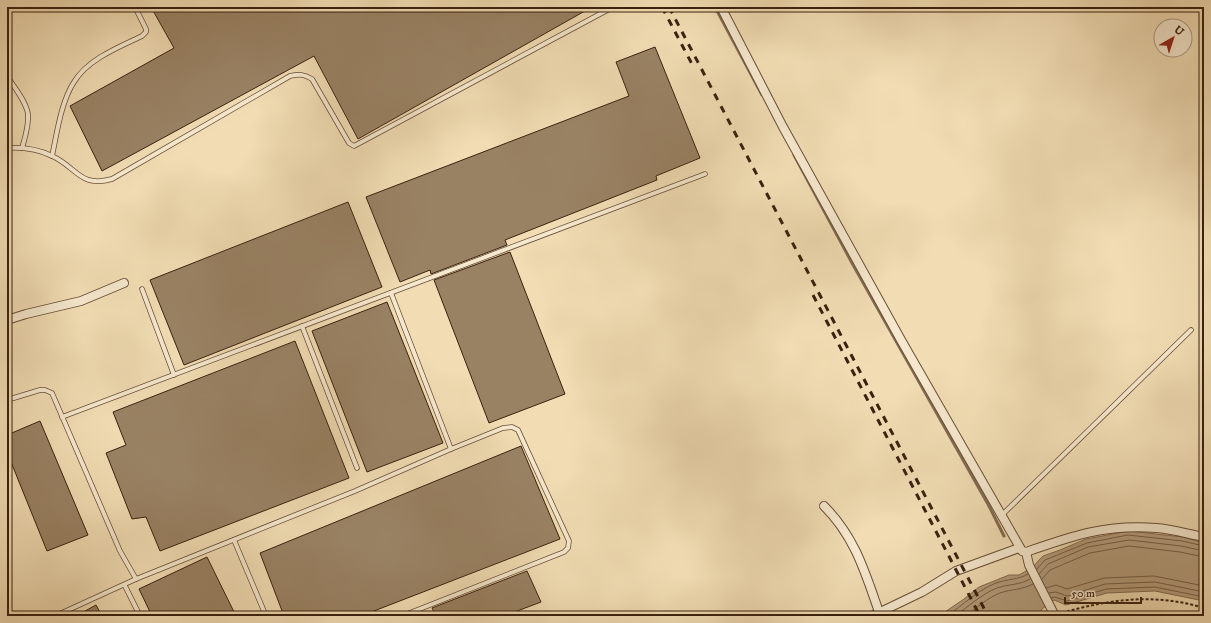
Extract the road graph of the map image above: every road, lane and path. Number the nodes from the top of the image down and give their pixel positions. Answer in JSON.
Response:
{"nodes":[{"id":1,"x":135,"y":7,"type":"edge"},
{"id":2,"x":613,"y":7,"type":"edge"},
{"id":3,"x":721,"y":7,"type":"edge"},
{"id":4,"x":7,"y":76,"type":"edge"},
{"id":5,"x":7,"y":148,"type":"edge"},
{"id":6,"x":22,"y":148,"type":"junction"},
{"id":7,"x":52,"y":156,"type":"junction"},
{"id":8,"x":705,"y":174,"type":"dead end"},
{"id":9,"x":124,"y":283,"type":"dead end"},
{"id":10,"x":142,"y":290,"type":"dead end"},
{"id":11,"x":391,"y":293,"type":"junction"},
{"id":12,"x":7,"y":320,"type":"edge"},
{"id":13,"x":302,"y":326,"type":"junction"},
{"id":14,"x":1191,"y":330,"type":"dead end"},
{"id":15,"x":174,"y":375,"type":"junction"},
{"id":16,"x":7,"y":400,"type":"edge"},
{"id":17,"x":62,"y":417,"type":"junction"},
{"id":18,"x":451,"y":448,"type":"junction"},
{"id":19,"x":357,"y":468,"type":"dead end"},
{"id":20,"x":824,"y":506,"type":"dead end"},
{"id":21,"x":1002,"y":515,"type":"junction"},
{"id":22,"x":1204,"y":537,"type":"edge"},
{"id":23,"x":234,"y":540,"type":"junction"},
{"id":24,"x":1022,"y":550,"type":"junction"},
{"id":25,"x":136,"y":579,"type":"junction"},
{"id":26,"x":125,"y":586,"type":"junction"},
{"id":27,"x":1204,"y":608,"type":"edge"},
{"id":28,"x":876,"y":614,"type":"edge"},
{"id":29,"x":1054,"y":614,"type":"edge"},
{"id":30,"x":54,"y":616,"type":"edge"},
{"id":31,"x":140,"y":616,"type":"edge"},
{"id":32,"x":266,"y":616,"type":"edge"},
{"id":33,"x":402,"y":616,"type":"edge"}],
"edges":[{"from":1,"to":7,"type":"lane"},
{"from":2,"to":7,"type":"lane"},
{"from":3,"to":21,"type":"street"},
{"from":4,"to":6,"type":"lane"},
{"from":5,"to":6,"type":"lane"},
{"from":6,"to":7,"type":"lane"},
{"from":8,"to":11,"type":"lane"},
{"from":9,"to":12,"type":"street"},
{"from":10,"to":15,"type":"lane"},
{"from":11,"to":13,"type":"lane"},
{"from":11,"to":18,"type":"lane"},
{"from":13,"to":15,"type":"lane"},
{"from":13,"to":19,"type":"lane"},
{"from":14,"to":21,"type":"lane"},
{"from":15,"to":17,"type":"lane"},
{"from":16,"to":17,"type":"lane"},
{"from":17,"to":25,"type":"lane"},
{"from":18,"to":23,"type":"lane"},
{"from":18,"to":33,"type":"lane"},
{"from":20,"to":28,"type":"street"},
{"from":21,"to":24,"type":"street"},
{"from":22,"to":24,"type":"street"},
{"from":23,"to":25,"type":"lane"},
{"from":23,"to":32,"type":"lane"},
{"from":24,"to":28,"type":"street"},
{"from":24,"to":29,"type":"street"},
{"from":25,"to":26,"type":"lane"},
{"from":26,"to":30,"type":"lane"},
{"from":26,"to":31,"type":"lane"},
{"from":27,"to":29,"type":"path"}]}
